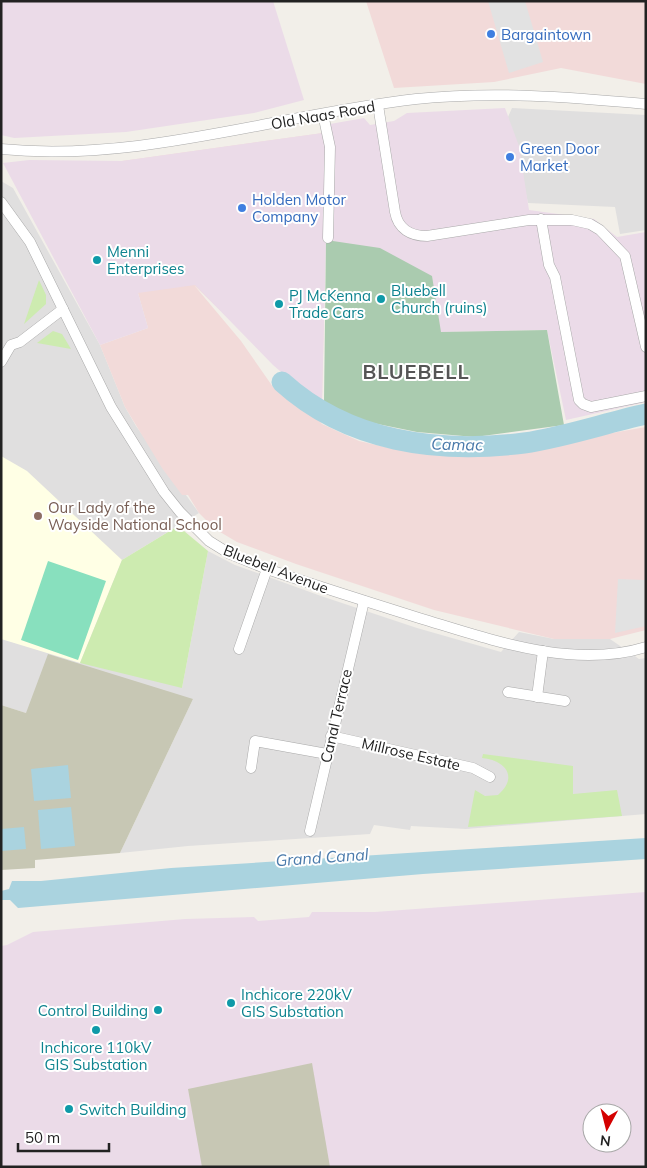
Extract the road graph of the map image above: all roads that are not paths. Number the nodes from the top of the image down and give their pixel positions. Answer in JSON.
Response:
{"nodes":[{"id":1,"x":646,"y":104,"type":"edge"},
{"id":2,"x":378,"y":105,"type":"junction"},
{"id":3,"x":324,"y":114,"type":"junction"},
{"id":4,"x":1,"y":149,"type":"edge"},
{"id":5,"x":1,"y":202,"type":"edge"},
{"id":6,"x":541,"y":219,"type":"junction"},
{"id":7,"x":328,"y":238,"type":"dead end"},
{"id":8,"x":63,"y":309,"type":"junction"},
{"id":9,"x":646,"y":347,"type":"edge"},
{"id":10,"x":1,"y":362,"type":"edge"},
{"id":11,"x":646,"y":396,"type":"edge"},
{"id":12,"x":267,"y":569,"type":"junction"},
{"id":13,"x":364,"y":601,"type":"junction"},
{"id":14,"x":646,"y":647,"type":"edge"},
{"id":15,"x":240,"y":649,"type":"dead end"},
{"id":16,"x":543,"y":651,"type":"junction"},
{"id":17,"x":508,"y":692,"type":"dead end"},
{"id":18,"x":537,"y":697,"type":"junction"},
{"id":19,"x":565,"y":701,"type":"dead end"},
{"id":20,"x":331,"y":736,"type":"junction"},
{"id":21,"x":327,"y":754,"type":"junction"},
{"id":22,"x":251,"y":768,"type":"dead end"},
{"id":23,"x":490,"y":777,"type":"dead end"},
{"id":24,"x":310,"y":831,"type":"dead end"}],
"edges":[{"from":1,"to":2,"type":"street","name":"Old Naas Road"},
{"from":2,"to":3,"type":"street","name":"Old Naas Road"},
{"from":2,"to":6,"type":"street"},
{"from":3,"to":4,"type":"street","name":"Old Naas Road"},
{"from":3,"to":7,"type":"street"},
{"from":5,"to":8,"type":"street","name":"Bluebell Avenue"},
{"from":6,"to":9,"type":"street"},
{"from":6,"to":11,"type":"street"},
{"from":8,"to":10,"type":"street"},
{"from":8,"to":12,"type":"street","name":"Bluebell Avenue"},
{"from":12,"to":13,"type":"street","name":"Bluebell Avenue"},
{"from":12,"to":15,"type":"street"},
{"from":13,"to":16,"type":"street","name":"Bluebell Avenue"},
{"from":13,"to":20,"type":"street","name":"Canal Terrace"},
{"from":14,"to":16,"type":"street","name":"Bluebell Avenue"},
{"from":16,"to":18,"type":"street"},
{"from":17,"to":18,"type":"street"},
{"from":18,"to":19,"type":"street"},
{"from":20,"to":21,"type":"street","name":"Canal Terrace"},
{"from":20,"to":23,"type":"street","name":"Millrose Estate"},
{"from":21,"to":22,"type":"street"},
{"from":21,"to":24,"type":"street","name":"Canal Terrace"}]}
